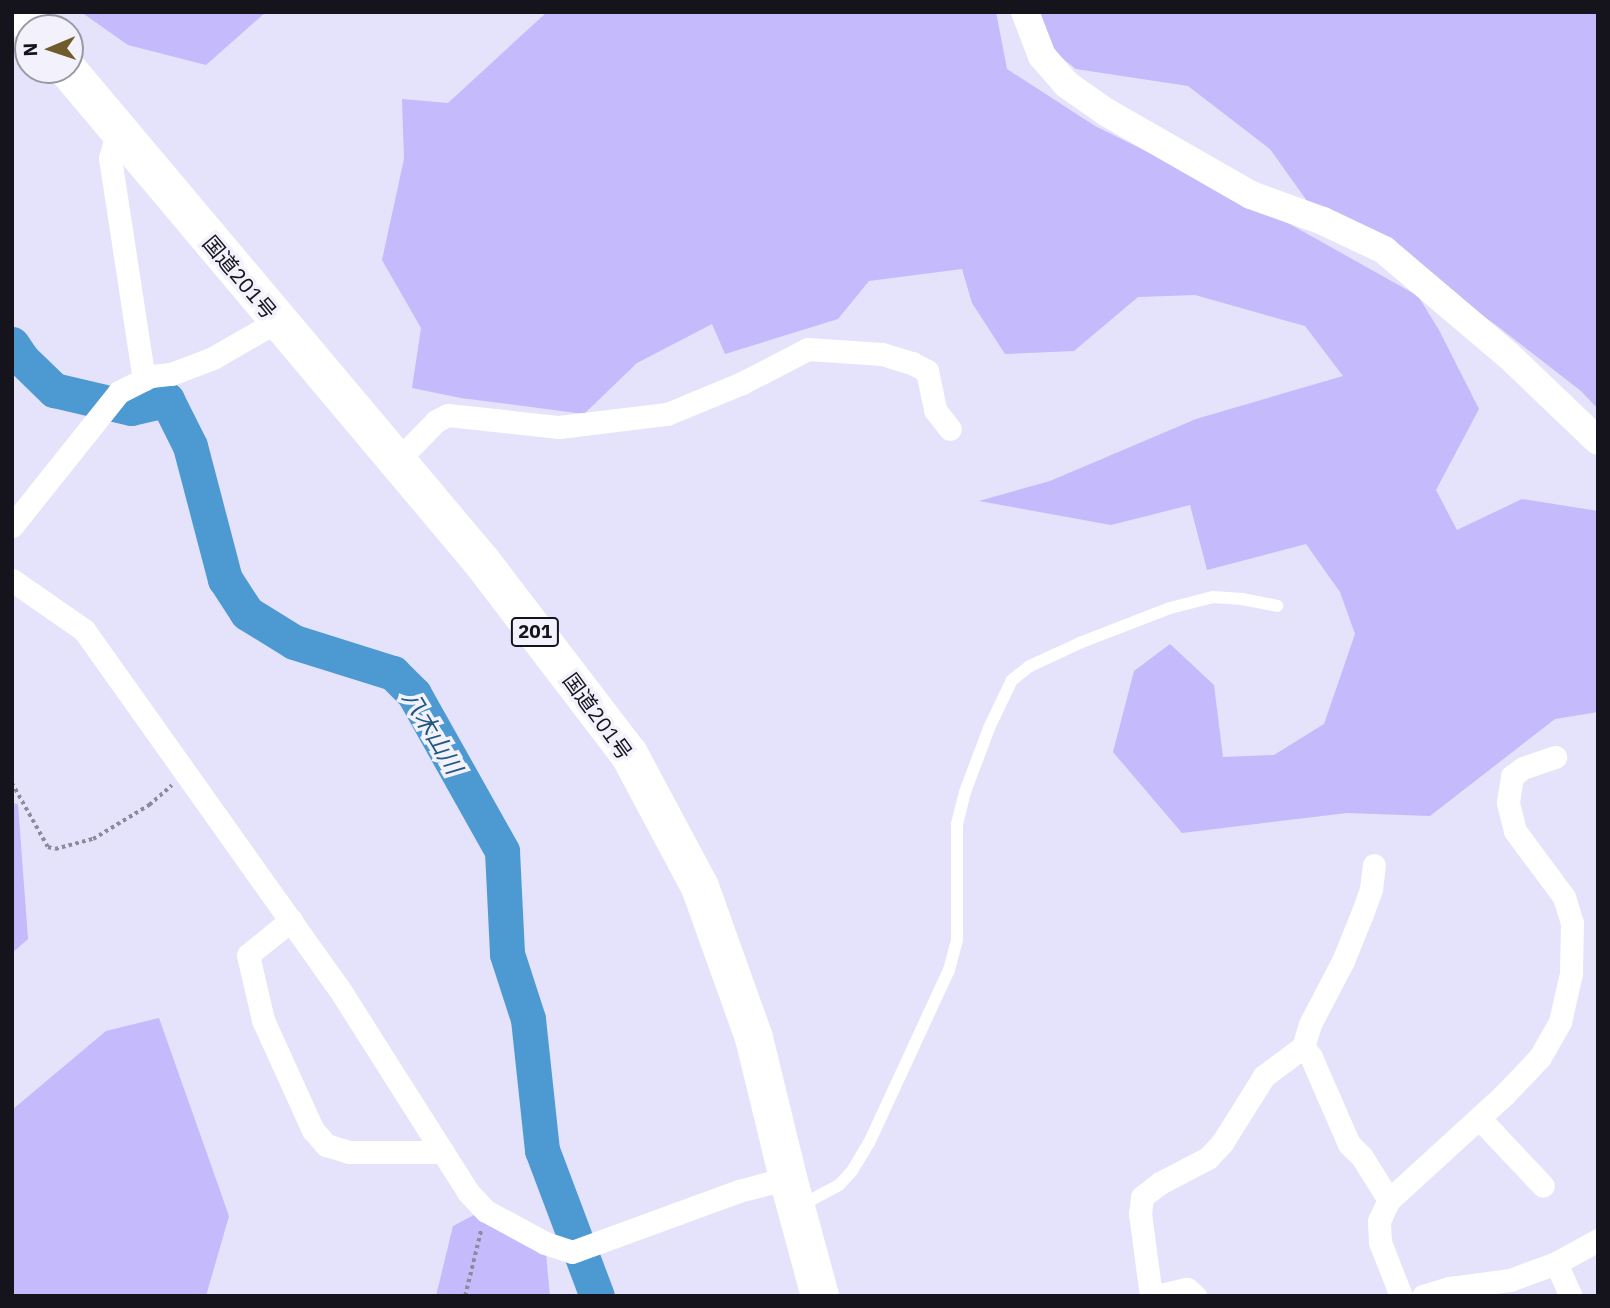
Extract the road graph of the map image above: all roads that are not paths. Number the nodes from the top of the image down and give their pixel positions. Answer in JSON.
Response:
{"nodes":[{"id":1,"x":1025,"y":12,"type":"edge"},
{"id":2,"x":80,"y":84,"type":"edge"},
{"id":3,"x":118,"y":130,"type":"junction"},
{"id":4,"x":277,"y":321,"type":"junction"},
{"id":5,"x":144,"y":379,"type":"junction"},
{"id":6,"x":950,"y":429,"type":"dead end"},
{"id":7,"x":1598,"y":441,"type":"edge"},
{"id":8,"x":397,"y":461,"type":"junction"},
{"id":9,"x":12,"y":526,"type":"edge"},
{"id":10,"x":12,"y":580,"type":"edge"},
{"id":11,"x":1277,"y":606,"type":"dead end"},
{"id":12,"x":1555,"y":757,"type":"dead end"},
{"id":13,"x":1374,"y":865,"type":"dead end"},
{"id":14,"x":291,"y":920,"type":"junction"},
{"id":15,"x":1303,"y":1047,"type":"junction"},
{"id":16,"x":1479,"y":1118,"type":"junction"},
{"id":17,"x":443,"y":1152,"type":"junction"},
{"id":18,"x":1543,"y":1186,"type":"dead end"},
{"id":19,"x":792,"y":1193,"type":"junction"},
{"id":20,"x":1389,"y":1200,"type":"junction"},
{"id":21,"x":1598,"y":1240,"type":"edge"},
{"id":22,"x":1556,"y":1263,"type":"junction"},
{"id":23,"x":820,"y":1296,"type":"edge"},
{"id":24,"x":1153,"y":1296,"type":"edge"},
{"id":25,"x":1195,"y":1296,"type":"edge"},
{"id":26,"x":1401,"y":1296,"type":"edge"},
{"id":27,"x":1423,"y":1296,"type":"edge"},
{"id":28,"x":1571,"y":1296,"type":"edge"}],
"edges":[{"from":1,"to":7,"type":"street"},
{"from":2,"to":3,"type":"highway","name":"国道201号","number":"201"},
{"from":3,"to":4,"type":"highway","name":"国道201号","number":"201"},
{"from":3,"to":5,"type":"street"},
{"from":4,"to":5,"type":"street"},
{"from":4,"to":8,"type":"highway","name":"国道201号","number":"201"},
{"from":5,"to":9,"type":"street"},
{"from":6,"to":8,"type":"street"},
{"from":8,"to":19,"type":"highway","name":"国道201号","number":"201"},
{"from":10,"to":14,"type":"street"},
{"from":11,"to":19,"type":"lane"},
{"from":12,"to":16,"type":"street"},
{"from":13,"to":15,"type":"street"},
{"from":14,"to":17,"type":"street"},
{"from":14,"to":17,"type":"street"},
{"from":15,"to":20,"type":"street"},
{"from":15,"to":24,"type":"street"},
{"from":16,"to":18,"type":"street"},
{"from":16,"to":20,"type":"street"},
{"from":17,"to":19,"type":"street"},
{"from":19,"to":23,"type":"highway","name":"国道201号","number":"201"},
{"from":20,"to":26,"type":"street"},
{"from":21,"to":22,"type":"street"},
{"from":22,"to":27,"type":"street"},
{"from":22,"to":28,"type":"street"},
{"from":24,"to":25,"type":"street"}]}
